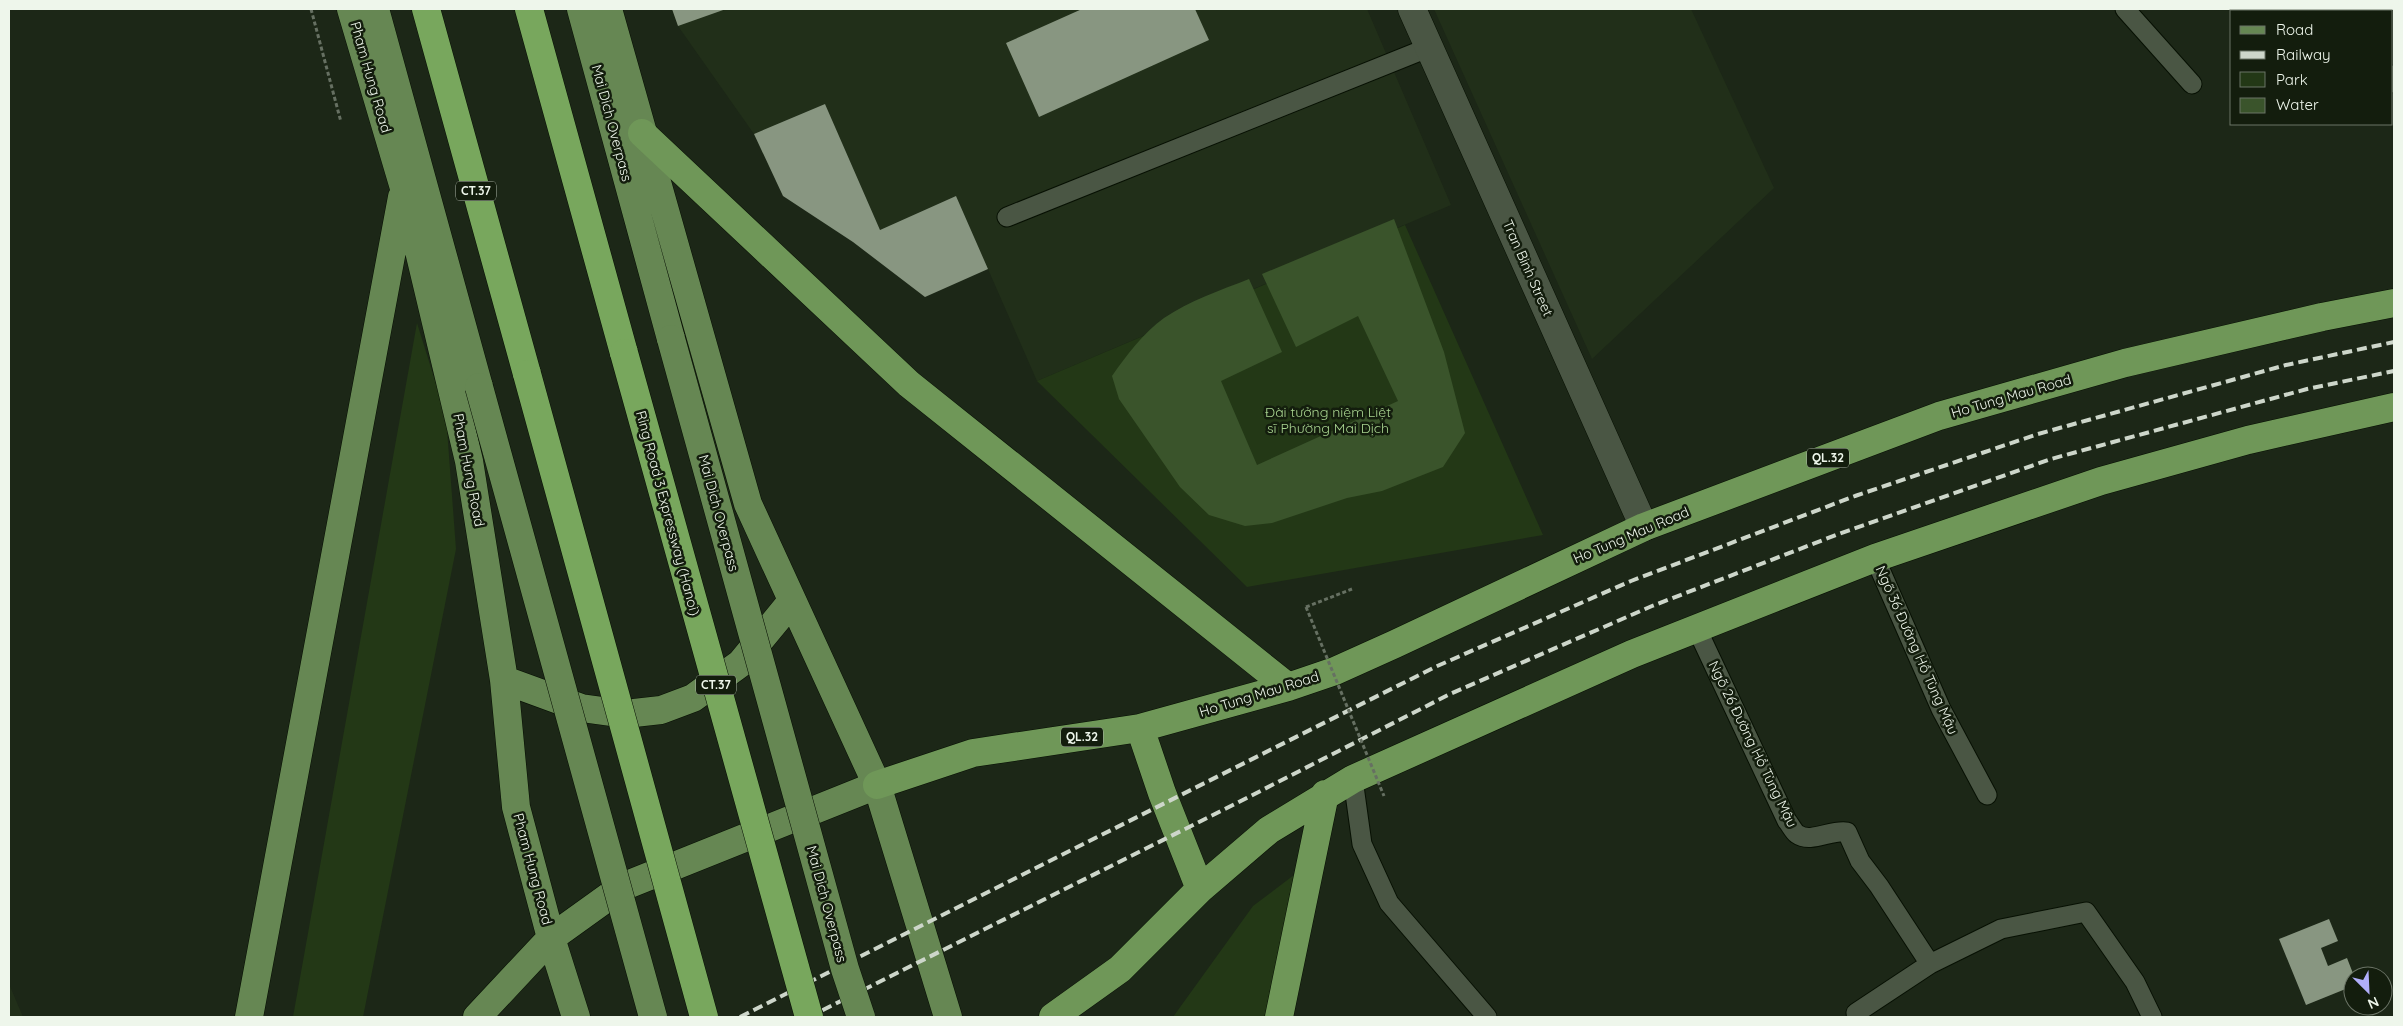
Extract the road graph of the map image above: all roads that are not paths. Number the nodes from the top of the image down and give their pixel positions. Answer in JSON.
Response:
{"nodes":[{"id":1,"x":352,"y":9,"type":"edge"},
{"id":2,"x":375,"y":9,"type":"edge"},
{"id":3,"x":426,"y":9,"type":"edge"},
{"id":4,"x":529,"y":9,"type":"edge"},
{"id":5,"x":581,"y":9,"type":"edge"},
{"id":6,"x":608,"y":9,"type":"edge"},
{"id":7,"x":1412,"y":9,"type":"edge"},
{"id":8,"x":2125,"y":9,"type":"edge"},
{"id":9,"x":1430,"y":47,"type":"junction"},
{"id":10,"x":2192,"y":84,"type":"dead end"},
{"id":11,"x":642,"y":133,"type":"junction"},
{"id":12,"x":404,"y":188,"type":"junction"},
{"id":13,"x":1007,"y":217,"type":"dead end"},
{"id":14,"x":2394,"y":303,"type":"edge"},
{"id":15,"x":2394,"y":408,"type":"edge"},
{"id":16,"x":1644,"y":527,"type":"junction"},
{"id":17,"x":1875,"y":558,"type":"junction"},
{"id":18,"x":792,"y":601,"type":"junction"},
{"id":19,"x":1696,"y":627,"type":"junction"},
{"id":20,"x":504,"y":680,"type":"junction"},
{"id":21,"x":1288,"y":687,"type":"junction"},
{"id":22,"x":1140,"y":728,"type":"junction"},
{"id":23,"x":1353,"y":779,"type":"junction"},
{"id":24,"x":877,"y":785,"type":"junction"},
{"id":25,"x":1325,"y":794,"type":"junction"},
{"id":26,"x":1988,"y":795,"type":"dead end"},
{"id":27,"x":1200,"y":889,"type":"junction"},
{"id":28,"x":551,"y":938,"type":"junction"},
{"id":29,"x":1930,"y":964,"type":"junction"},
{"id":30,"x":1856,"y":1013,"type":"dead end"},
{"id":31,"x":249,"y":1017,"type":"edge"},
{"id":32,"x":477,"y":1017,"type":"edge"},
{"id":33,"x":576,"y":1017,"type":"edge"},
{"id":34,"x":653,"y":1017,"type":"edge"},
{"id":35,"x":704,"y":1017,"type":"edge"},
{"id":36,"x":809,"y":1017,"type":"edge"},
{"id":37,"x":861,"y":1017,"type":"edge"},
{"id":38,"x":948,"y":1017,"type":"edge"},
{"id":39,"x":1053,"y":1017,"type":"edge"},
{"id":40,"x":1279,"y":1017,"type":"edge"},
{"id":41,"x":1487,"y":1017,"type":"edge"},
{"id":42,"x":2152,"y":1017,"type":"edge"}],
"edges":[{"from":1,"to":12,"type":"main road","name":"Pham Hung Road"},
{"from":2,"to":34,"type":"main road","bridge":true},
{"from":3,"to":35,"type":"highway","number":"CT.37","bridge":true},
{"from":4,"to":36,"type":"highway","name":"Ring Road 3 Expressway (Hanoi)","number":"CT.37","bridge":true},
{"from":5,"to":37,"type":"main road","name":"Mai Dich Overpass","bridge":true},
{"from":6,"to":11,"type":"main road"},
{"from":7,"to":9,"type":"street","name":"Tran Binh Street"},
{"from":8,"to":10,"type":"lane"},
{"from":9,"to":13,"type":"lane"},
{"from":9,"to":16,"type":"street","name":"Tran Binh Street"},
{"from":11,"to":18,"type":"main road"},
{"from":11,"to":21,"type":"highway"},
{"from":12,"to":20,"type":"main road","name":"Pham Hung Road"},
{"from":12,"to":31,"type":"main road"},
{"from":14,"to":16,"type":"highway","name":"Ho Tung Mau Road","number":"QL.32"},
{"from":15,"to":17,"type":"highway"},
{"from":16,"to":21,"type":"highway","name":"Ho Tung Mau Road","number":"QL.32"},
{"from":17,"to":19,"type":"highway"},
{"from":17,"to":26,"type":"lane","name":"Ngõ 36 Đường Hồ Tùng Mậu"},
{"from":18,"to":20,"type":"main road"},
{"from":18,"to":24,"type":"main road"},
{"from":19,"to":23,"type":"highway"},
{"from":19,"to":29,"type":"lane","name":"Ngõ 26 Đường Hồ Tùng Mậu"},
{"from":20,"to":28,"type":"main road","name":"Pham Hung Road"},
{"from":21,"to":22,"type":"highway","name":"Ho Tung Mau Road","number":"QL.32"},
{"from":22,"to":24,"type":"highway","name":"Ho Tung Mau Road","number":"QL.32"},
{"from":22,"to":27,"type":"highway"},
{"from":23,"to":25,"type":"highway"},
{"from":23,"to":41,"type":"lane"},
{"from":24,"to":28,"type":"main road"},
{"from":24,"to":38,"type":"main road"},
{"from":25,"to":27,"type":"highway"},
{"from":25,"to":40,"type":"highway"},
{"from":27,"to":39,"type":"highway"},
{"from":28,"to":32,"type":"main road"},
{"from":28,"to":33,"type":"main road","name":"Pham Hung Road"},
{"from":29,"to":30,"type":"lane"},
{"from":29,"to":42,"type":"lane"}]}
